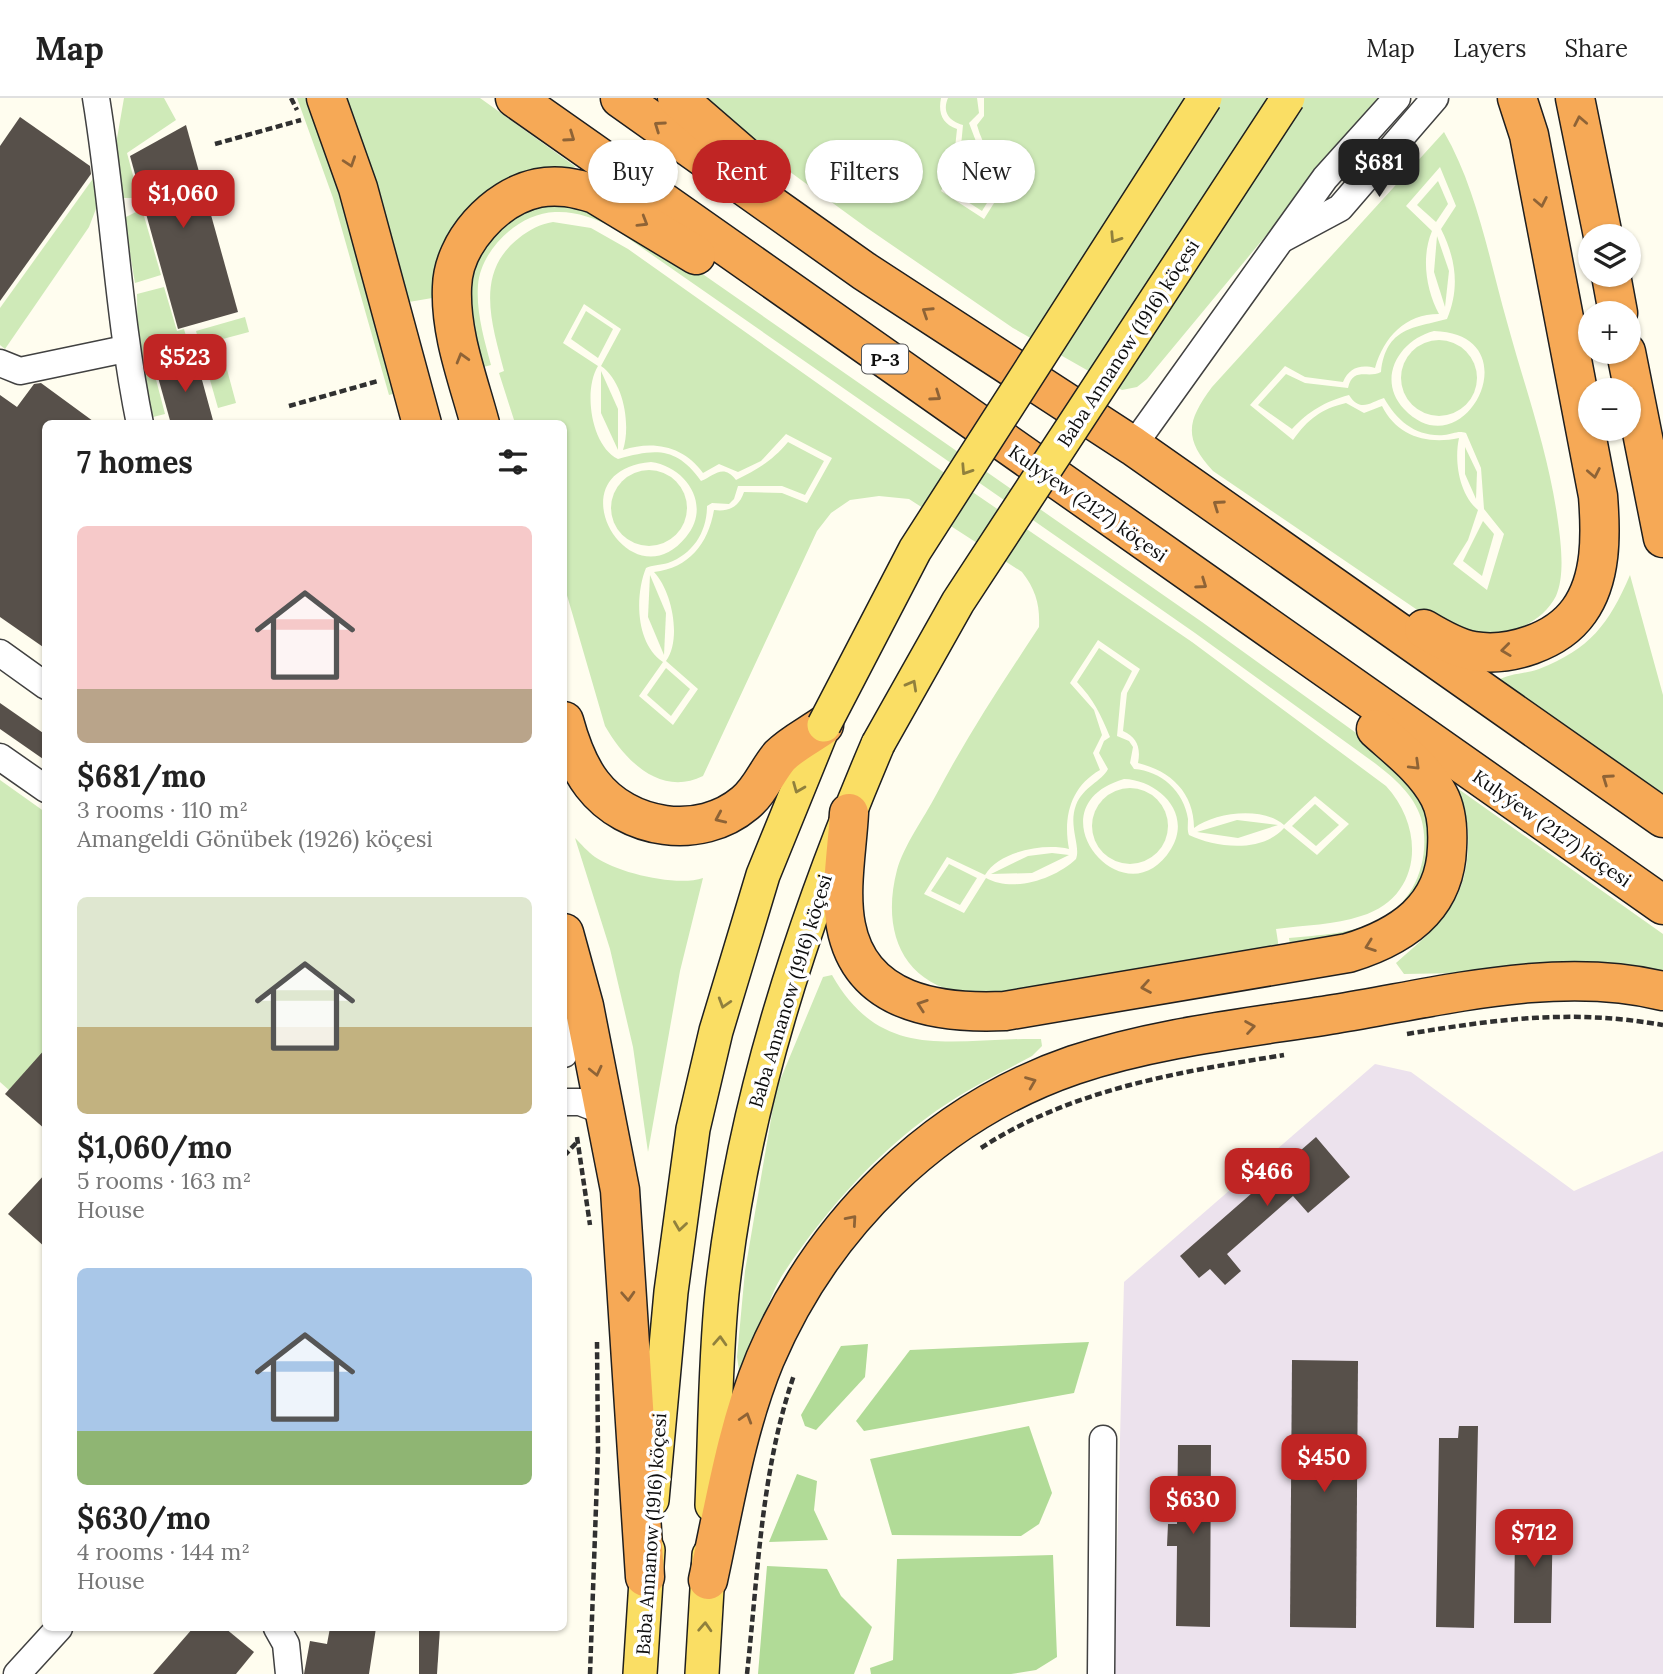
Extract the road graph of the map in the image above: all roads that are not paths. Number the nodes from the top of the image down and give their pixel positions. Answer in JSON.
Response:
{"nodes":[{"id":1,"x":96,"y":98,"type":"edge"},
{"id":2,"x":515,"y":98,"type":"edge"},
{"id":3,"x":620,"y":98,"type":"edge"},
{"id":4,"x":677,"y":98,"type":"edge"},
{"id":5,"x":1288,"y":98,"type":"edge"},
{"id":6,"x":1298,"y":98,"type":"edge"},
{"id":7,"x":1397,"y":98,"type":"edge"},
{"id":8,"x":1435,"y":98,"type":"edge"},
{"id":9,"x":1517,"y":98,"type":"edge"},
{"id":10,"x":1576,"y":98,"type":"edge"},
{"id":11,"x":1197,"y":107,"type":"edge"},
{"id":12,"x":314,"y":109,"type":"edge"},
{"id":13,"x":1245,"y":163,"type":"junction"},
{"id":14,"x":1601,"y":224,"type":"edge"},
{"id":15,"x":1277,"y":242,"type":"junction"},
{"id":16,"x":864,"y":271,"type":"junction"},
{"id":17,"x":842,"y":330,"type":"junction"},
{"id":18,"x":125,"y":349,"type":"junction"},
{"id":19,"x":0,"y":363,"type":"edge"},
{"id":20,"x":1628,"y":364,"type":"edge"},
{"id":21,"x":139,"y":420,"type":"edge"},
{"id":22,"x":421,"y":420,"type":"edge"},
{"id":23,"x":479,"y":420,"type":"edge"},
{"id":24,"x":1133,"y":446,"type":"junction"},
{"id":25,"x":1663,"y":538,"type":"edge"},
{"id":26,"x":1294,"y":558,"type":"junction"},
{"id":27,"x":1255,"y":621,"type":"junction"},
{"id":28,"x":0,"y":653,"type":"edge"},
{"id":29,"x":42,"y":683,"type":"edge"},
{"id":30,"x":824,"y":725,"type":"junction"},
{"id":31,"x":567,"y":729,"type":"edge"},
{"id":32,"x":0,"y":757,"type":"edge"},
{"id":33,"x":42,"y":786,"type":"edge"},
{"id":34,"x":849,"y":813,"type":"junction"},
{"id":35,"x":1663,"y":818,"type":"edge"},
{"id":36,"x":1663,"y":905,"type":"edge"},
{"id":37,"x":567,"y":944,"type":"edge"},
{"id":38,"x":1663,"y":991,"type":"edge"},
{"id":39,"x":584,"y":1006,"type":"junction"},
{"id":40,"x":567,"y":1047,"type":"edge"},
{"id":41,"x":580,"y":1105,"type":"edge"},
{"id":42,"x":1103,"y":1439,"type":"dead end"},
{"id":43,"x":645,"y":1577,"type":"junction"},
{"id":44,"x":708,"y":1580,"type":"junction"},
{"id":45,"x":56,"y":1631,"type":"edge"},
{"id":46,"x":279,"y":1631,"type":"edge"},
{"id":47,"x":17,"y":1674,"type":"edge"},
{"id":48,"x":289,"y":1674,"type":"edge"},
{"id":49,"x":640,"y":1674,"type":"edge"},
{"id":50,"x":702,"y":1674,"type":"edge"},
{"id":51,"x":1101,"y":1674,"type":"edge"}],
"edges":[{"from":1,"to":18,"type":"street"},
{"from":2,"to":17,"type":"highway","name":"Kulyýew (2127) köçesi","number":"P-3","one_way":true},
{"from":16,"to":3,"type":"highway","one_way":true},
{"from":4,"to":16,"type":"highway"},
{"from":5,"to":13,"type":"main road","name":"Baba Annanow (1916) köçesi","bridge":true},
{"from":6,"to":13,"type":"highway","bridge":true},
{"from":7,"to":15,"type":"street"},
{"from":8,"to":15,"type":"street"},
{"from":9,"to":26,"type":"highway","one_way":true},
{"from":14,"to":10,"type":"highway","one_way":true},
{"from":11,"to":30,"type":"main road","name":"Baba Annanow (1916) köçesi","one_way":true,"bridge":true},
{"from":12,"to":22,"type":"highway","one_way":true},
{"from":34,"to":13,"type":"main road","name":"Baba Annanow (1916) köçesi","one_way":true,"bridge":true},
{"from":15,"to":24,"type":"street"},
{"from":24,"to":16,"type":"highway","one_way":true},
{"from":23,"to":17,"type":"highway","one_way":true},
{"from":17,"to":27,"type":"highway","name":"Kulyýew (2127) köçesi","number":"P-3","one_way":true},
{"from":18,"to":19,"type":"street"},
{"from":18,"to":21,"type":"street"},
{"from":20,"to":25,"type":"highway"},
{"from":26,"to":24,"type":"highway","one_way":true},
{"from":35,"to":26,"type":"highway","one_way":true},
{"from":27,"to":34,"type":"highway","one_way":true},
{"from":27,"to":36,"type":"highway","name":"Kulyýew (2127) köçesi"},
{"from":28,"to":29,"type":"street"},
{"from":30,"to":31,"type":"highway","one_way":true},
{"from":30,"to":43,"type":"main road","name":"Baba Annanow (1916) köçesi","one_way":true},
{"from":32,"to":33,"type":"street"},
{"from":44,"to":34,"type":"main road","name":"Baba Annanow (1916) köçesi","one_way":true},
{"from":37,"to":39,"type":"highway"},
{"from":44,"to":38,"type":"highway","one_way":true},
{"from":39,"to":40,"type":"street"},
{"from":39,"to":41,"type":"highway","one_way":true},
{"from":41,"to":43,"type":"highway","one_way":true},
{"from":42,"to":51,"type":"street"},
{"from":43,"to":49,"type":"main road","name":"Baba Annanow (1916) köçesi"},
{"from":50,"to":44,"type":"main road","name":"Baba Annanow (1916) köçesi","one_way":true},
{"from":45,"to":47,"type":"street"},
{"from":46,"to":48,"type":"street"}]}
